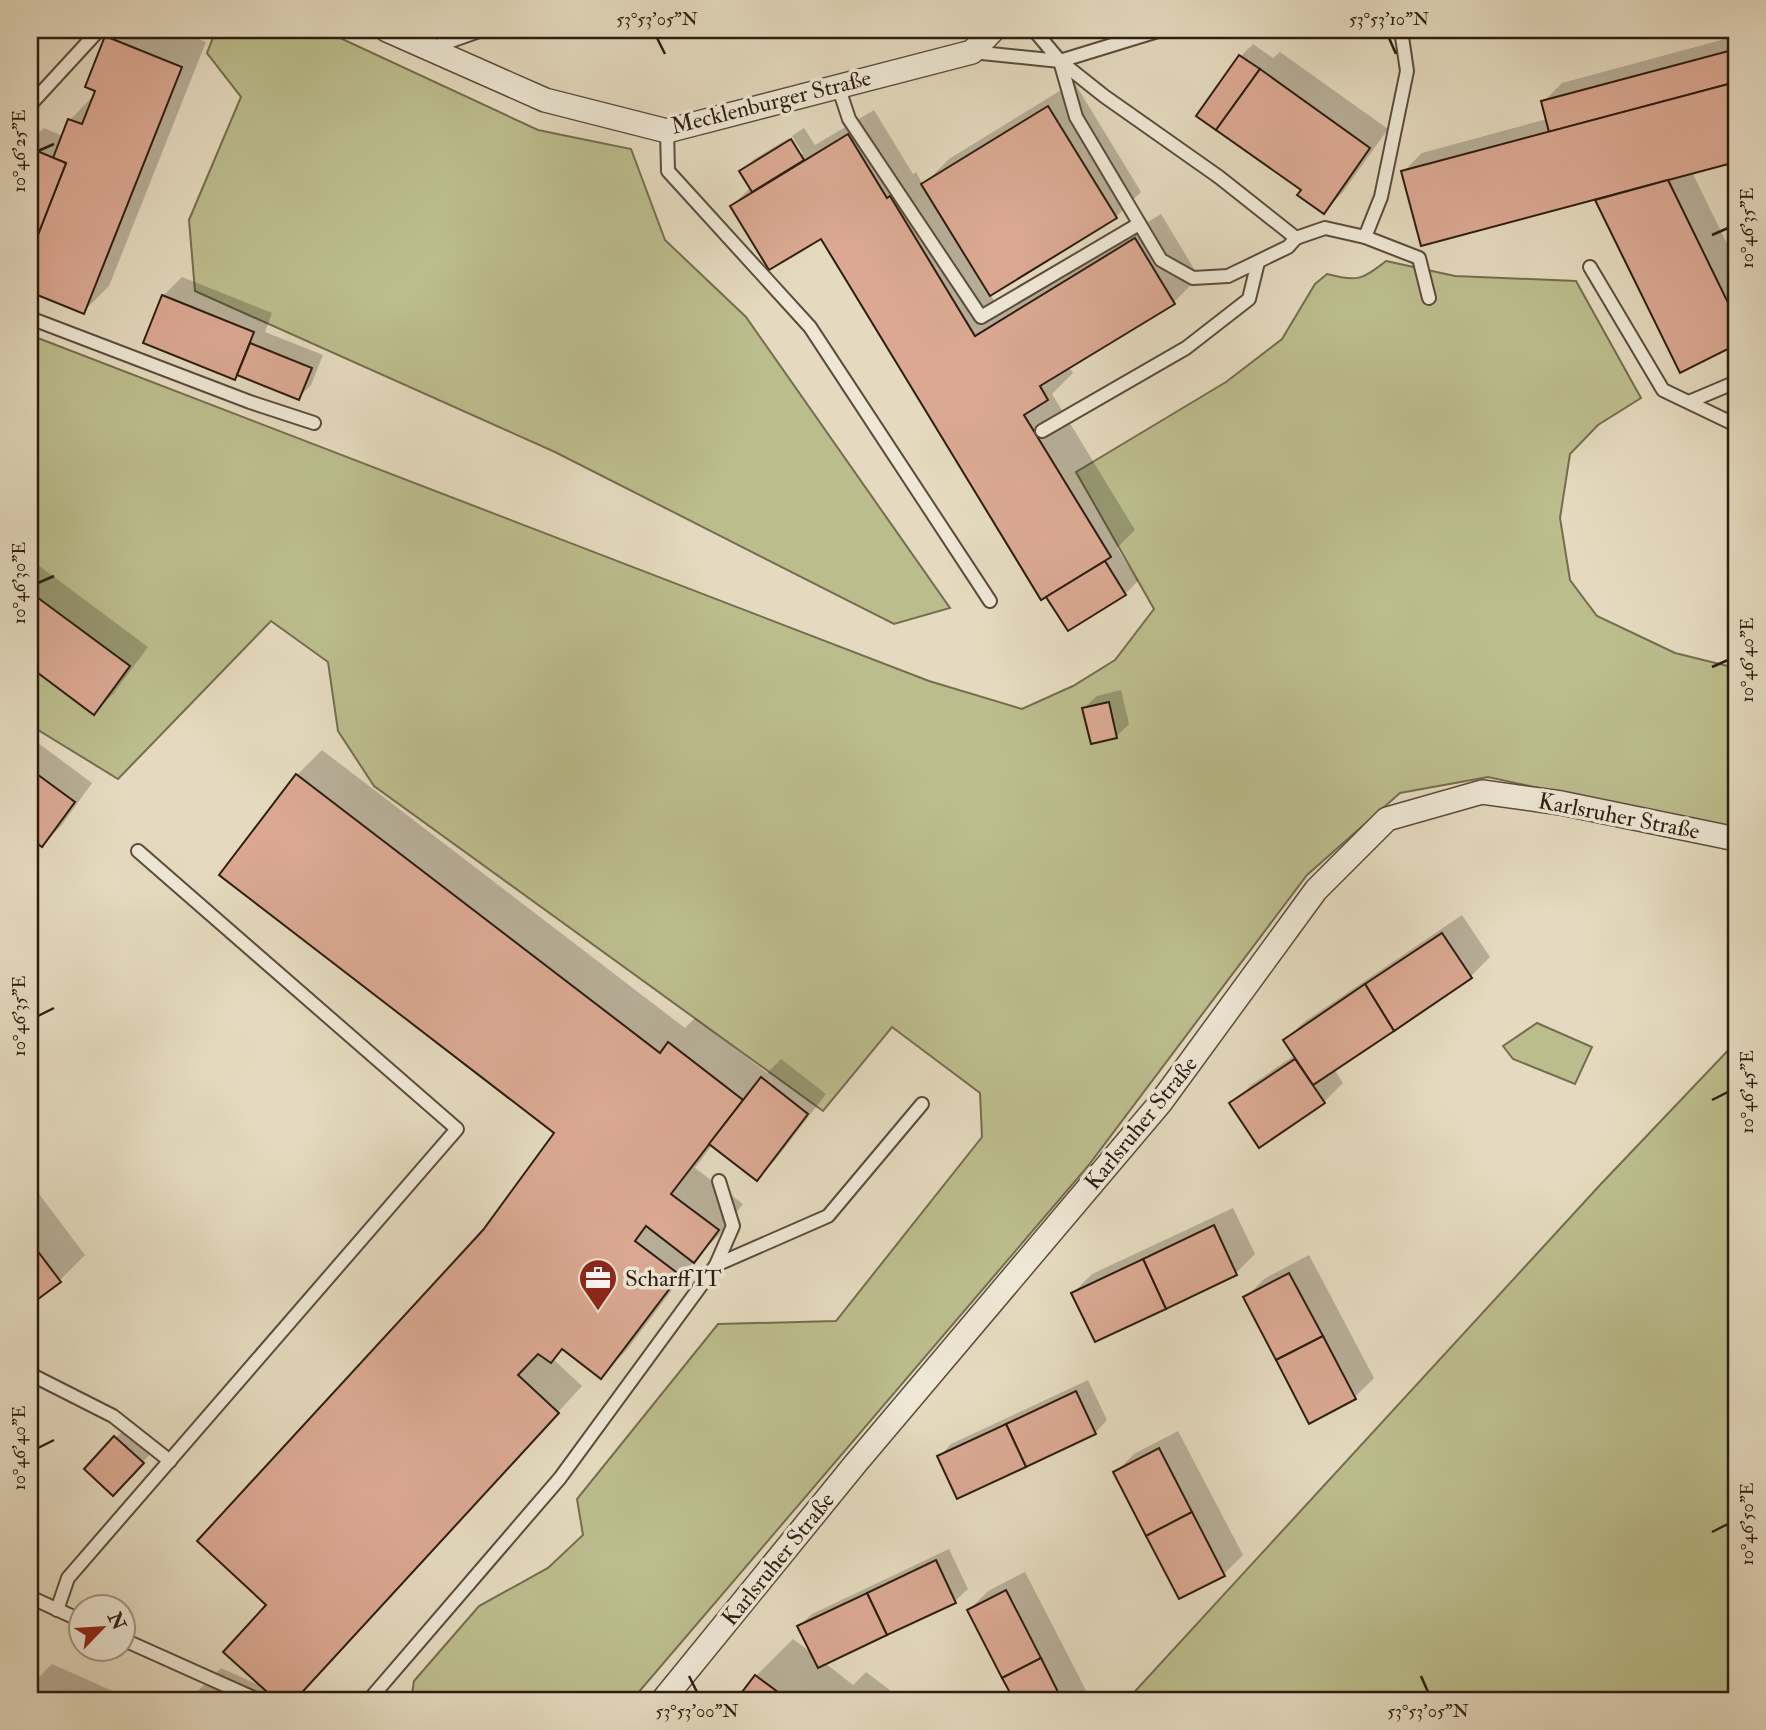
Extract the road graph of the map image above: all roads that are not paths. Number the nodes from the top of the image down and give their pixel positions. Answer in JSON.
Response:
{"nodes":[{"id":1,"x":99,"y":30,"type":"edge"},
{"id":2,"x":387,"y":30,"type":"edge"},
{"id":3,"x":482,"y":30,"type":"edge"},
{"id":4,"x":993,"y":30,"type":"edge"},
{"id":5,"x":1034,"y":30,"type":"edge"},
{"id":6,"x":1161,"y":30,"type":"edge"},
{"id":7,"x":1401,"y":30,"type":"edge"},
{"id":8,"x":430,"y":48,"type":"junction"},
{"id":9,"x":972,"y":52,"type":"junction"},
{"id":10,"x":1060,"y":61,"type":"junction"},
{"id":11,"x":838,"y":86,"type":"junction"},
{"id":12,"x":30,"y":105,"type":"edge"},
{"id":13,"x":667,"y":131,"type":"junction"},
{"id":14,"x":1139,"y":224,"type":"junction"},
{"id":15,"x":1365,"y":237,"type":"junction"},
{"id":16,"x":1296,"y":238,"type":"junction"},
{"id":17,"x":1258,"y":262,"type":"junction"},
{"id":18,"x":1590,"y":267,"type":"dead end"},
{"id":19,"x":1429,"y":298,"type":"dead end"},
{"id":20,"x":30,"y":318,"type":"edge"},
{"id":21,"x":1736,"y":382,"type":"edge"},
{"id":22,"x":1691,"y":401,"type":"junction"},
{"id":23,"x":314,"y":423,"type":"dead end"},
{"id":24,"x":1736,"y":425,"type":"edge"},
{"id":25,"x":1042,"y":431,"type":"dead end"},
{"id":26,"x":990,"y":601,"type":"dead end"},
{"id":27,"x":1736,"y":839,"type":"edge"},
{"id":28,"x":138,"y":851,"type":"dead end"},
{"id":29,"x":922,"y":1104,"type":"dead end"},
{"id":30,"x":719,"y":1181,"type":"dead end"},
{"id":31,"x":716,"y":1265,"type":"junction"},
{"id":32,"x":30,"y":1374,"type":"edge"},
{"id":33,"x":170,"y":1461,"type":"junction"},
{"id":34,"x":35,"y":1600,"type":"edge"},
{"id":35,"x":57,"y":1610,"type":"junction"},
{"id":36,"x":30,"y":1614,"type":"edge"},
{"id":37,"x":66,"y":1614,"type":"edge"},
{"id":38,"x":136,"y":1645,"type":"edge"},
{"id":39,"x":258,"y":1700,"type":"edge"},
{"id":40,"x":369,"y":1700,"type":"edge"},
{"id":41,"x":663,"y":1700,"type":"edge"}],
"edges":[{"from":1,"to":12,"type":"lane"},
{"from":2,"to":8,"type":"street","name":"Mecklenburger Straße"},
{"from":3,"to":8,"type":"lane"},
{"from":4,"to":9,"type":"street"},
{"from":5,"to":10,"type":"lane"},
{"from":6,"to":10,"type":"lane"},
{"from":7,"to":15,"type":"lane"},
{"from":8,"to":13,"type":"street","name":"Mecklenburger Straße"},
{"from":9,"to":10,"type":"lane"},
{"from":9,"to":11,"type":"street","name":"Mecklenburger Straße"},
{"from":10,"to":14,"type":"lane"},
{"from":10,"to":16,"type":"lane"},
{"from":11,"to":13,"type":"street","name":"Mecklenburger Straße"},
{"from":11,"to":14,"type":"lane"},
{"from":13,"to":26,"type":"lane"},
{"from":14,"to":17,"type":"lane"},
{"from":15,"to":16,"type":"lane"},
{"from":15,"to":19,"type":"lane"},
{"from":16,"to":17,"type":"lane"},
{"from":17,"to":25,"type":"lane"},
{"from":18,"to":22,"type":"lane"},
{"from":20,"to":23,"type":"lane"},
{"from":21,"to":22,"type":"lane"},
{"from":22,"to":24,"type":"lane"},
{"from":27,"to":41,"type":"street","name":"Karlsruher Straße"},
{"from":28,"to":33,"type":"lane"},
{"from":29,"to":31,"type":"lane"},
{"from":30,"to":31,"type":"lane"},
{"from":31,"to":40,"type":"lane"},
{"from":32,"to":33,"type":"lane"},
{"from":33,"to":35,"type":"lane"},
{"from":34,"to":35,"type":"lane"},
{"from":34,"to":36,"type":"lane"},
{"from":35,"to":37,"type":"lane"},
{"from":38,"to":39,"type":"lane"}]}
